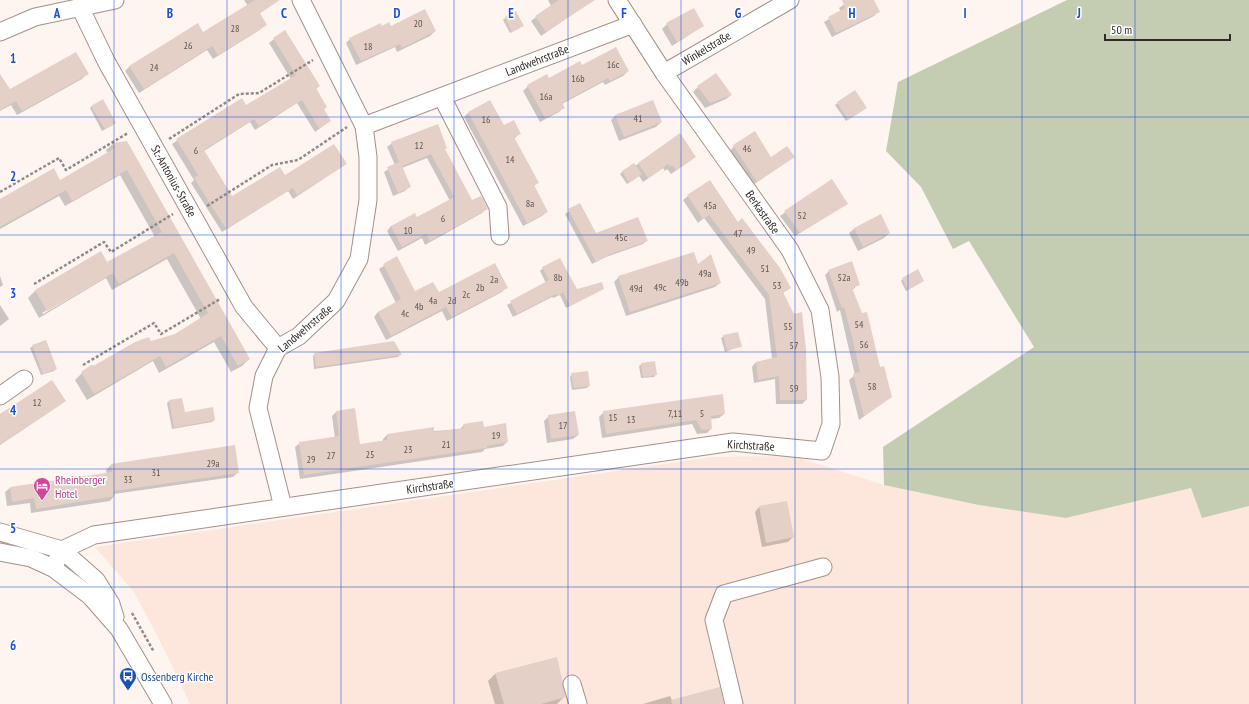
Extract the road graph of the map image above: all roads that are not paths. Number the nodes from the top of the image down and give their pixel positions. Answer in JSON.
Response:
{"nodes":[{"id":1,"x":116,"y":0,"type":"edge"},
{"id":2,"x":302,"y":0,"type":"edge"},
{"id":3,"x":617,"y":0,"type":"edge"},
{"id":4,"x":790,"y":0,"type":"edge"},
{"id":5,"x":80,"y":7,"type":"junction"},
{"id":6,"x":633,"y":24,"type":"junction"},
{"id":7,"x":0,"y":32,"type":"edge"},
{"id":8,"x":664,"y":73,"type":"junction"},
{"id":9,"x":442,"y":97,"type":"junction"},
{"id":10,"x":363,"y":122,"type":"junction"},
{"id":11,"x":500,"y":236,"type":"dead end"},
{"id":12,"x":278,"y":348,"type":"junction"},
{"id":13,"x":24,"y":379,"type":"dead end"},
{"id":14,"x":0,"y":396,"type":"edge"},
{"id":15,"x":822,"y":451,"type":"joint"},
{"id":16,"x":282,"y":507,"type":"junction"},
{"id":17,"x":0,"y":532,"type":"edge"},
{"id":18,"x":62,"y":550,"type":"junction"},
{"id":19,"x":0,"y":552,"type":"edge"},
{"id":20,"x":822,"y":567,"type":"dead end"},
{"id":21,"x":53,"y":568,"type":"junction"},
{"id":22,"x":119,"y":629,"type":"junction"},
{"id":23,"x":572,"y":684,"type":"dead end"},
{"id":24,"x":163,"y":704,"type":"edge"},
{"id":25,"x":578,"y":704,"type":"edge"},
{"id":26,"x":734,"y":704,"type":"edge"}],
"edges":[{"from":1,"to":5,"type":"street"},
{"from":2,"to":10,"type":"street","name":"Landwehrstraße"},
{"from":3,"to":6,"type":"street","name":"Berkastraße"},
{"from":4,"to":8,"type":"street","name":"Winkelstraße"},
{"from":5,"to":7,"type":"street"},
{"from":5,"to":12,"type":"street","name":"St.-Antonius-Straße"},
{"from":6,"to":8,"type":"street","name":"Berkastraße"},
{"from":6,"to":9,"type":"street","name":"Landwehrstraße"},
{"from":8,"to":15,"type":"street","name":"Berkastraße"},
{"from":9,"to":10,"type":"street","name":"Landwehrstraße"},
{"from":9,"to":11,"type":"street"},
{"from":10,"to":12,"type":"street","name":"Landwehrstraße"},
{"from":12,"to":16,"type":"street","name":"Landwehrstraße"},
{"from":13,"to":14,"type":"street"},
{"from":15,"to":16,"type":"street","name":"Kirchstraße"},
{"from":16,"to":18,"type":"street","name":"Kirchstraße"},
{"from":17,"to":18,"type":"street"},
{"from":18,"to":21,"type":"street"},
{"from":18,"to":22,"type":"street"},
{"from":19,"to":21,"type":"street"},
{"from":20,"to":26,"type":"street"},
{"from":21,"to":22,"type":"street"},
{"from":22,"to":24,"type":"street"},
{"from":23,"to":25,"type":"street"}]}
